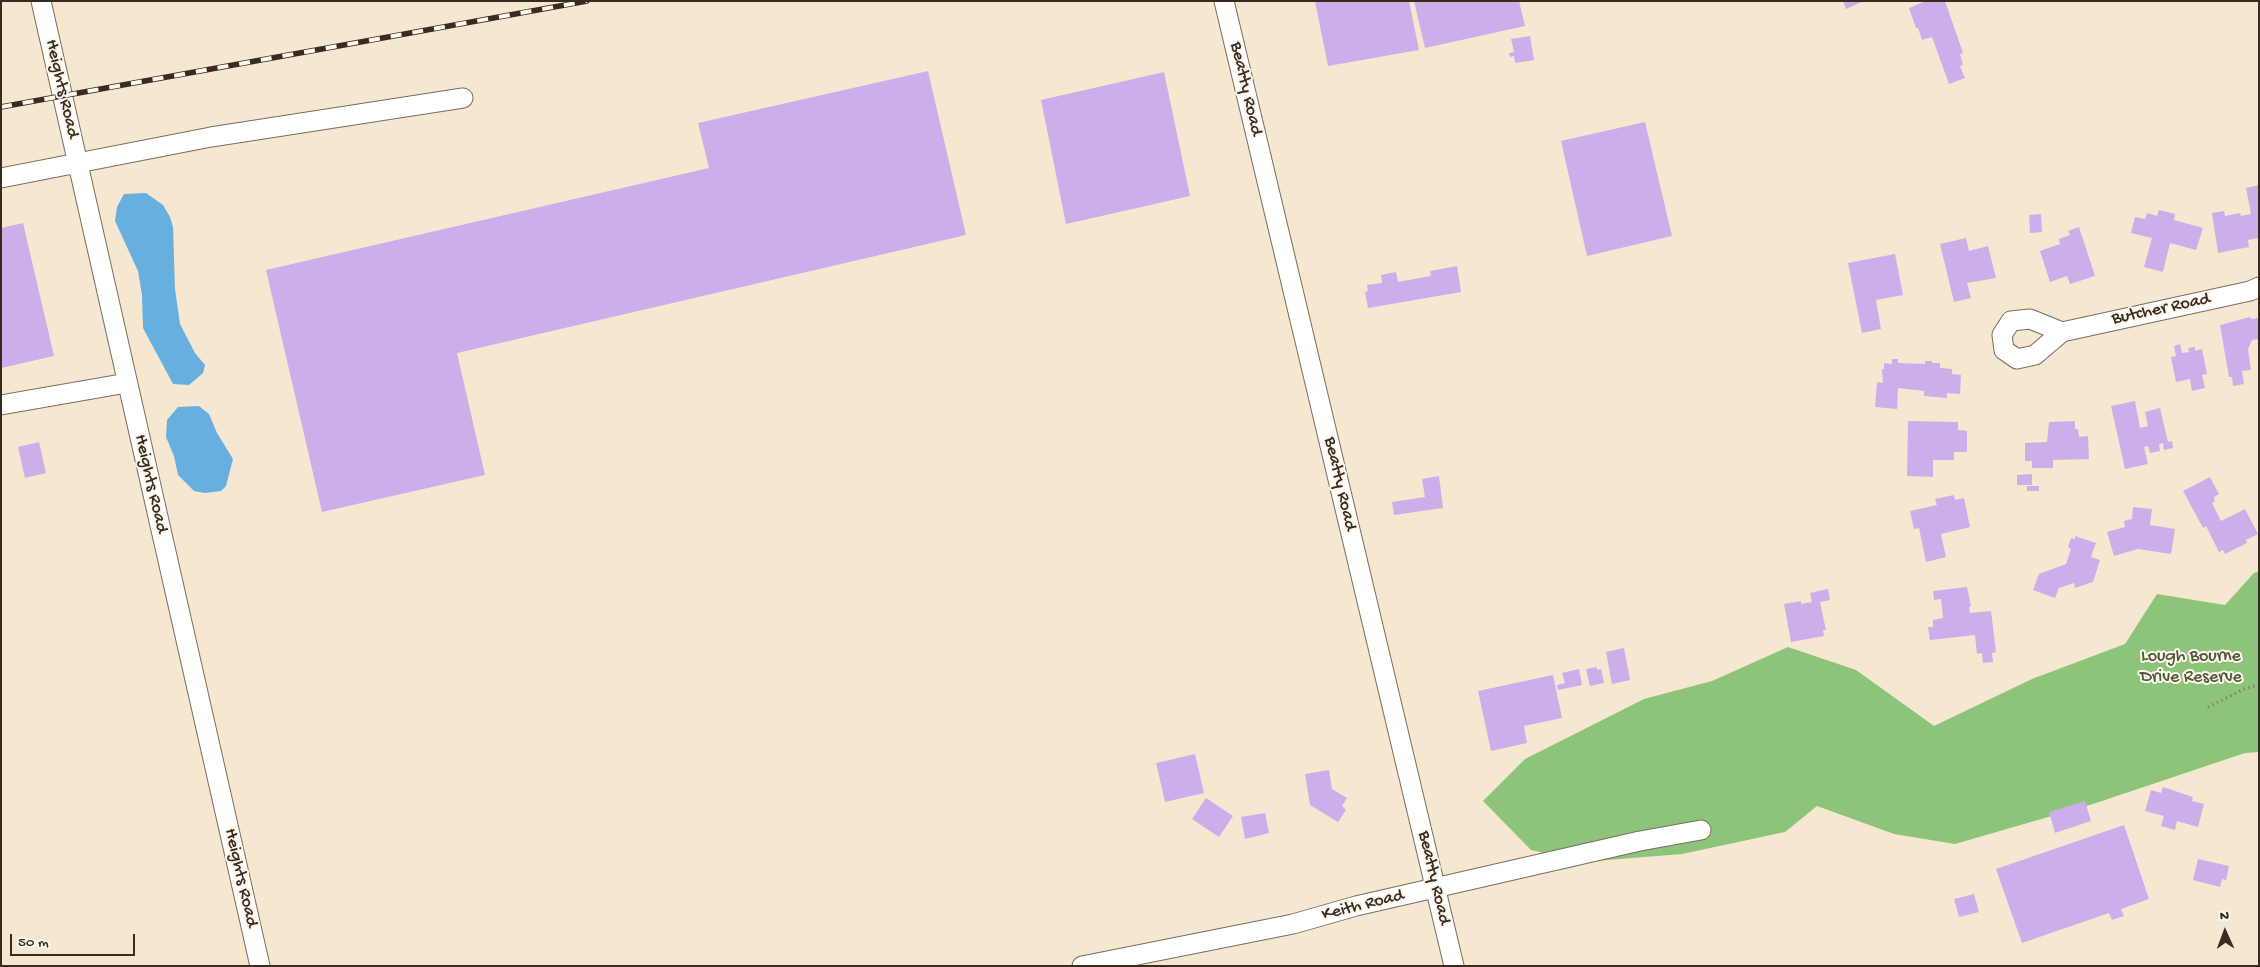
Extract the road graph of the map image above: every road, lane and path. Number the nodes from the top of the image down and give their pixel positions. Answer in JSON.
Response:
{"nodes":[{"id":1,"x":41,"y":1,"type":"edge"},
{"id":2,"x":1224,"y":1,"type":"edge"},
{"id":3,"x":463,"y":98,"type":"dead end"},
{"id":4,"x":78,"y":164,"type":"junction"},
{"id":5,"x":1,"y":178,"type":"edge"},
{"id":6,"x":2259,"y":287,"type":"edge"},
{"id":7,"x":2062,"y":332,"type":"dead end"},
{"id":8,"x":127,"y":383,"type":"junction"},
{"id":9,"x":1,"y":405,"type":"edge"},
{"id":10,"x":2259,"y":685,"type":"edge"},
{"id":11,"x":2208,"y":707,"type":"dead end"},
{"id":12,"x":1701,"y":830,"type":"dead end"},
{"id":13,"x":1435,"y":889,"type":"junction"},
{"id":14,"x":260,"y":966,"type":"edge"},
{"id":15,"x":1082,"y":966,"type":"edge"},
{"id":16,"x":1454,"y":966,"type":"edge"}],
"edges":[{"from":1,"to":4,"type":"street","name":"Heights Road"},
{"from":2,"to":13,"type":"street","name":"Beatty Road"},
{"from":3,"to":4,"type":"street"},
{"from":4,"to":5,"type":"street"},
{"from":4,"to":8,"type":"street","name":"Heights Road"},
{"from":6,"to":7,"type":"street","name":"Butcher Road"},
{"from":8,"to":9,"type":"street"},
{"from":8,"to":14,"type":"street","name":"Heights Road"},
{"from":10,"to":11,"type":"path"},
{"from":12,"to":13,"type":"street","name":"Keith Road"},
{"from":13,"to":15,"type":"street","name":"Keith Road"},
{"from":13,"to":16,"type":"street","name":"Beatty Road"}]}
